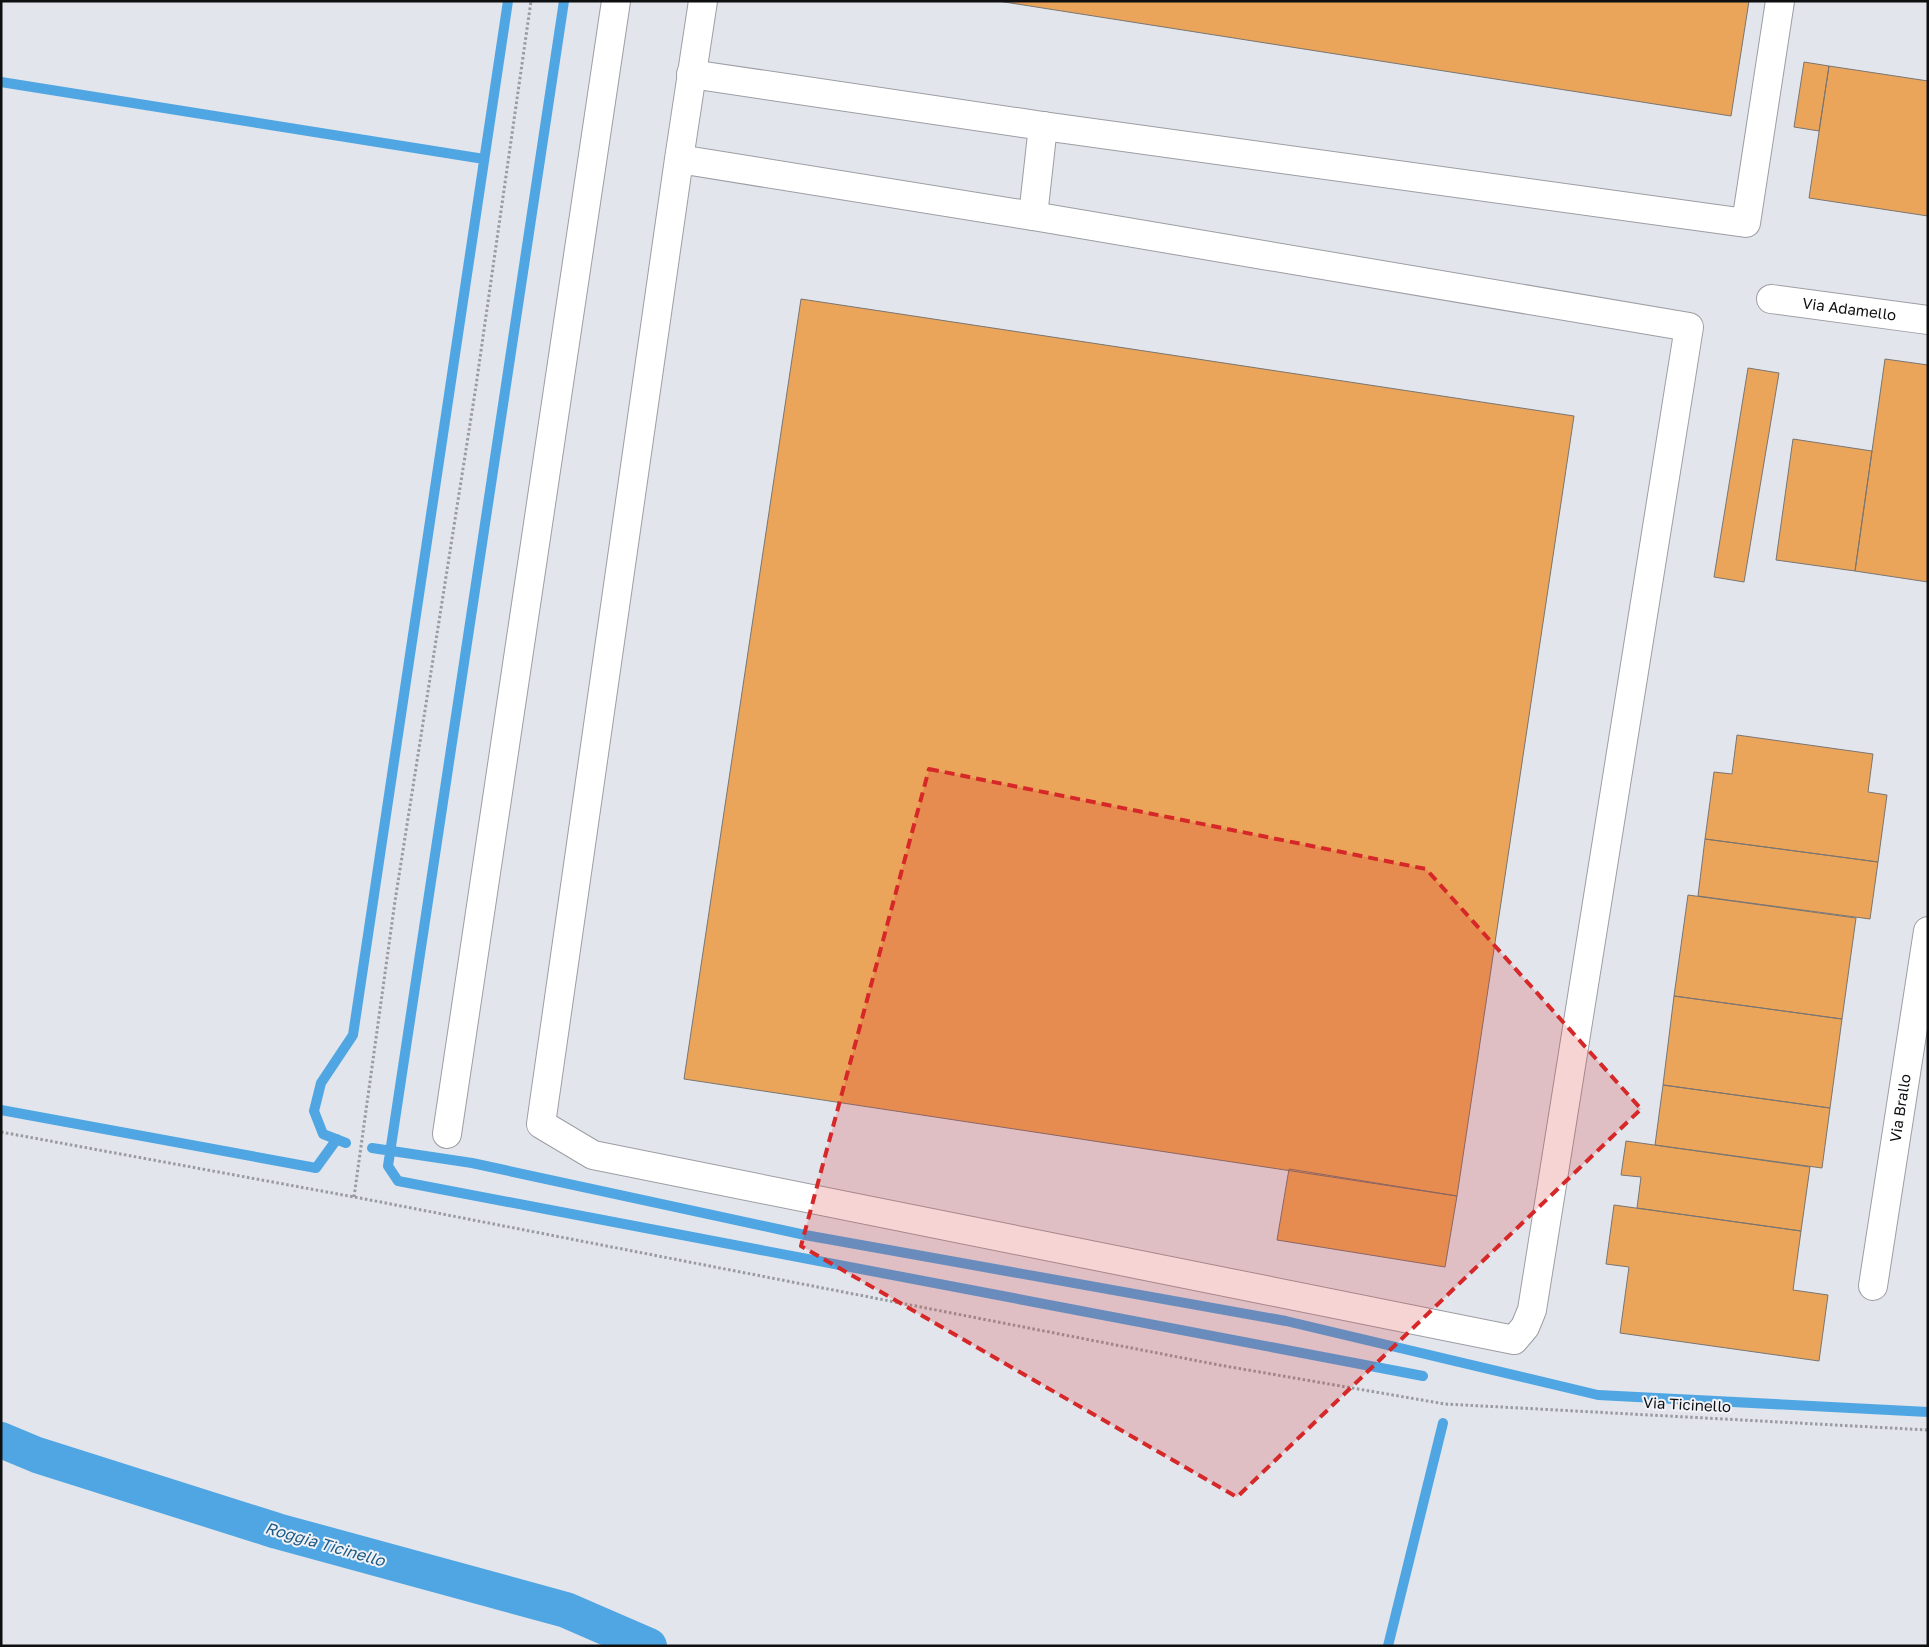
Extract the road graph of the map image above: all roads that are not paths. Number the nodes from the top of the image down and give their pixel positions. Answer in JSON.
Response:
{"nodes":[{"id":1,"x":616,"y":1,"type":"edge"},
{"id":2,"x":703,"y":1,"type":"edge"},
{"id":3,"x":1780,"y":1,"type":"edge"},
{"id":4,"x":691,"y":74,"type":"junction"},
{"id":5,"x":1043,"y":126,"type":"junction"},
{"id":6,"x":679,"y":159,"type":"junction"},
{"id":7,"x":1033,"y":216,"type":"junction"},
{"id":8,"x":1770,"y":299,"type":"dead end"},
{"id":9,"x":1928,"y":320,"type":"edge"},
{"id":10,"x":1928,"y":931,"type":"edge"},
{"id":11,"x":447,"y":1134,"type":"dead end"},
{"id":12,"x":1873,"y":1286,"type":"dead end"}],
"edges":[{"from":1,"to":11,"type":"street"},
{"from":2,"to":4,"type":"street"},
{"from":3,"to":5,"type":"street"},
{"from":4,"to":5,"type":"street"},
{"from":4,"to":6,"type":"street"},
{"from":5,"to":7,"type":"street"},
{"from":6,"to":7,"type":"street"},
{"from":6,"to":7,"type":"street"},
{"from":8,"to":9,"type":"street","name":"Via Adamello"},
{"from":10,"to":12,"type":"street","name":"Via Brallo"}]}
